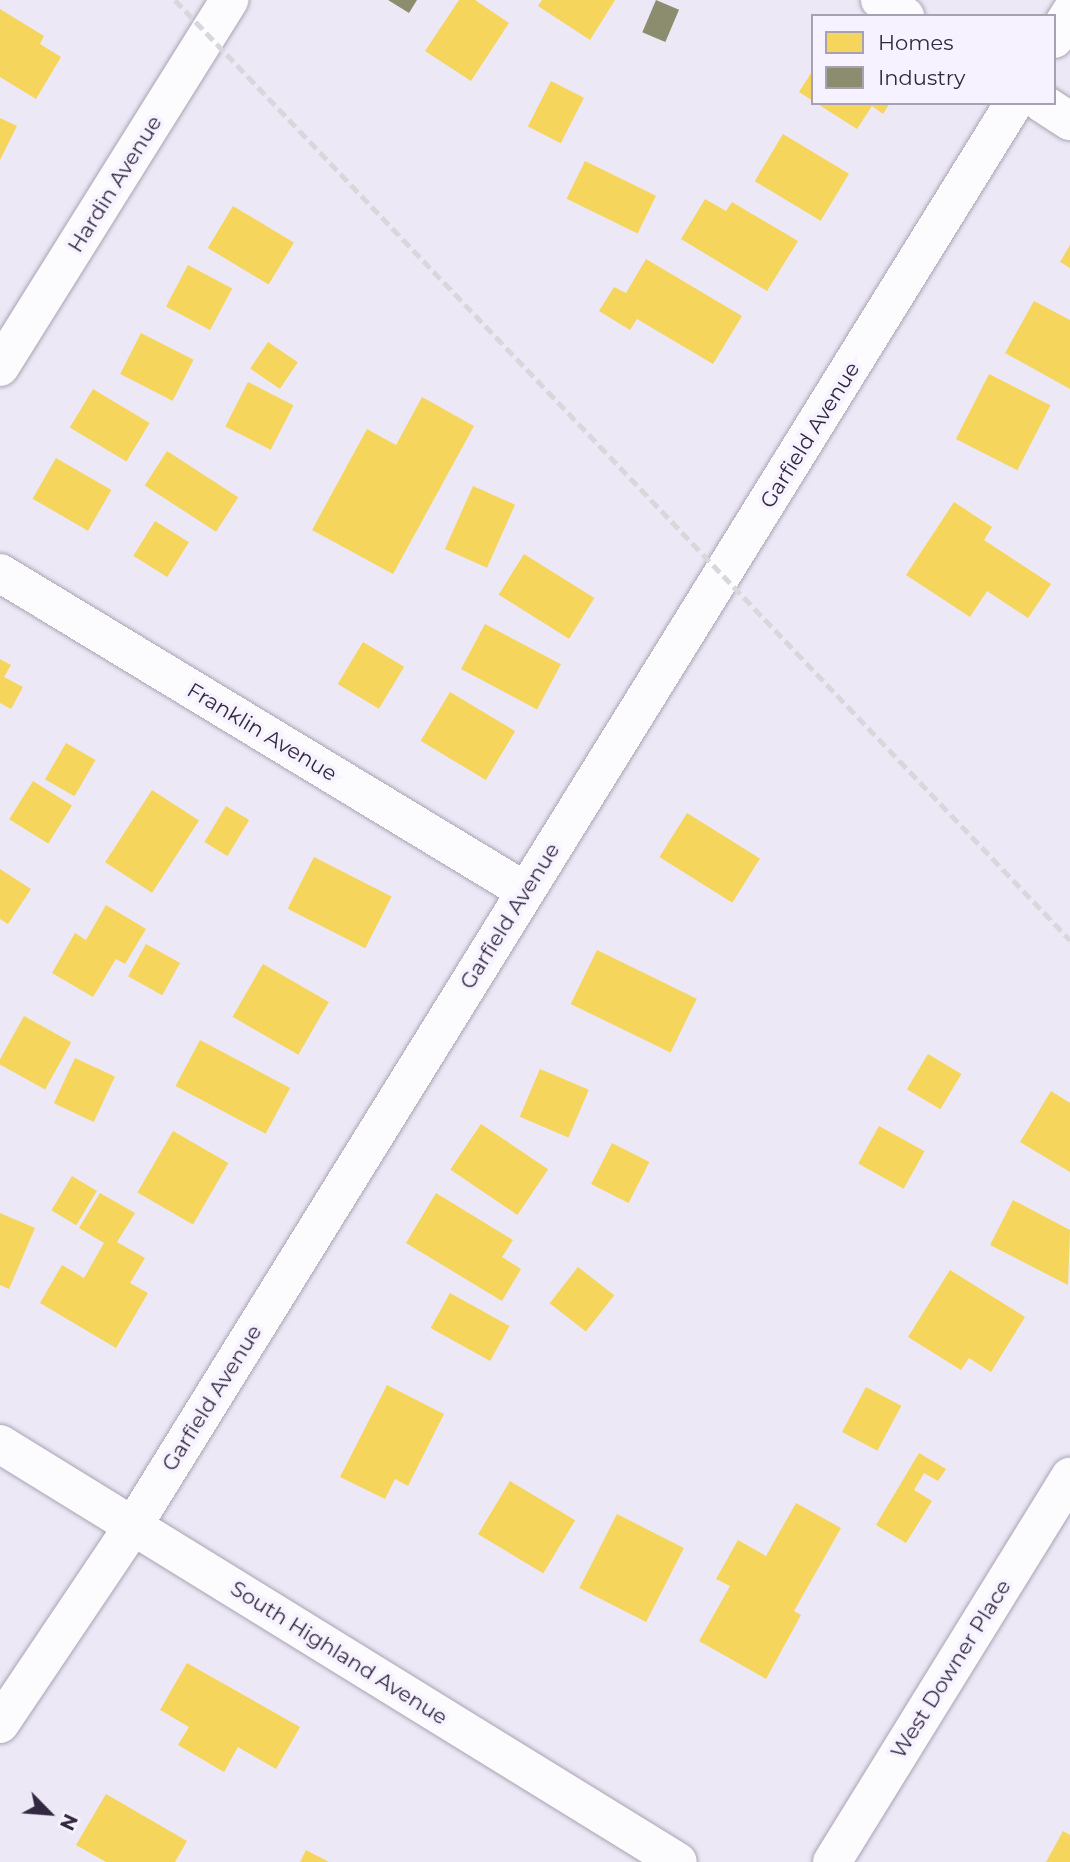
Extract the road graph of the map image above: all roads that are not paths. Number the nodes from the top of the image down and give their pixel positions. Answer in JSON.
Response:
{"nodes":[{"id":1,"x":229,"y":0,"type":"edge"},
{"id":2,"x":880,"y":0,"type":"edge"},
{"id":3,"x":1070,"y":13,"type":"edge"},
{"id":4,"x":902,"y":14,"type":"edge"},
{"id":5,"x":1056,"y":35,"type":"edge"},
{"id":6,"x":1013,"y":105,"type":"edge"},
{"id":7,"x":1045,"y":105,"type":"edge"},
{"id":8,"x":1070,"y":121,"type":"edge"},
{"id":9,"x":0,"y":367,"type":"edge"},
{"id":10,"x":0,"y":573,"type":"edge"},
{"id":11,"x":525,"y":891,"type":"junction"},
{"id":12,"x":0,"y":1444,"type":"edge"},
{"id":13,"x":1070,"y":1476,"type":"edge"},
{"id":14,"x":132,"y":1526,"type":"junction"},
{"id":15,"x":0,"y":1724,"type":"edge"},
{"id":16,"x":678,"y":1862,"type":"edge"},
{"id":17,"x":832,"y":1862,"type":"edge"}],
"edges":[{"from":1,"to":9,"type":"street","name":"Hardin Avenue"},
{"from":2,"to":4,"type":"street"},
{"from":3,"to":5,"type":"street"},
{"from":6,"to":11,"type":"street","name":"Garfield Avenue"},
{"from":7,"to":8,"type":"street"},
{"from":10,"to":11,"type":"street","name":"Franklin Avenue"},
{"from":11,"to":14,"type":"street","name":"Garfield Avenue"},
{"from":12,"to":14,"type":"street","name":"South Highland Avenue"},
{"from":13,"to":17,"type":"street","name":"West Downer Place"},
{"from":14,"to":15,"type":"street","name":"Garfield Avenue"},
{"from":14,"to":16,"type":"street","name":"South Highland Avenue"}]}
